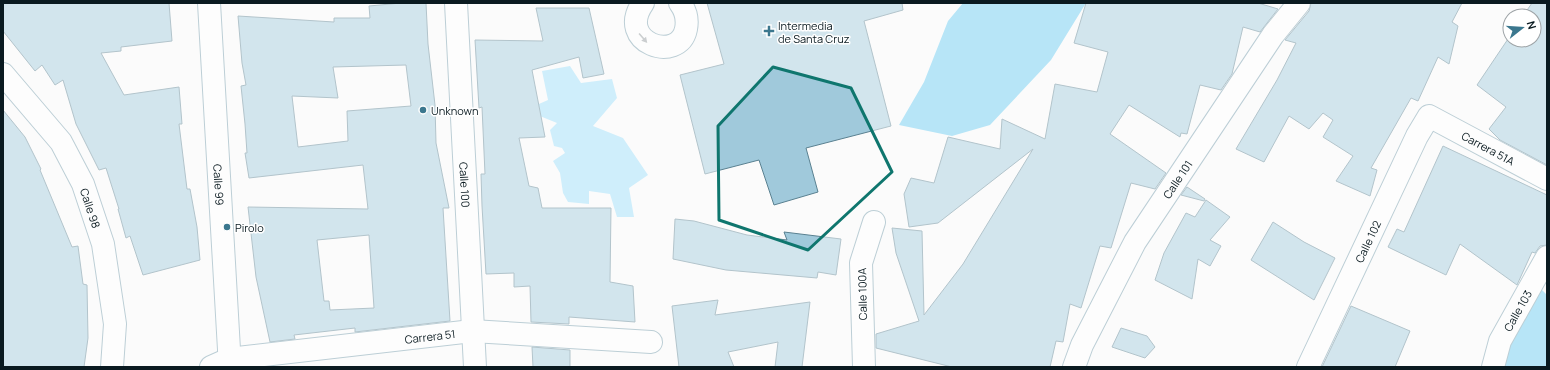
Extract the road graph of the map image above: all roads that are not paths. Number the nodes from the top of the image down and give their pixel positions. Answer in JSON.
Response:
{"nodes":[{"id":1,"x":209,"y":3,"type":"edge"},
{"id":2,"x":456,"y":3,"type":"edge"},
{"id":3,"x":644,"y":3,"type":"edge"},
{"id":4,"x":680,"y":3,"type":"edge"},
{"id":5,"x":1299,"y":3,"type":"edge"},
{"id":6,"x":3,"y":74,"type":"edge"},
{"id":7,"x":1429,"y":116,"type":"joint"},
{"id":8,"x":1547,"y":179,"type":"edge"},
{"id":9,"x":874,"y":222,"type":"dead end"},
{"id":10,"x":1547,"y":257,"type":"edge"},
{"id":11,"x":472,"y":330,"type":"junction"},
{"id":12,"x":651,"y":342,"type":"dead end"},
{"id":13,"x":223,"y":364,"type":"edge"},
{"id":14,"x":112,"y":367,"type":"edge"},
{"id":15,"x":475,"y":367,"type":"edge"},
{"id":16,"x":864,"y":367,"type":"edge"},
{"id":17,"x":1074,"y":367,"type":"edge"},
{"id":18,"x":1308,"y":367,"type":"edge"},
{"id":19,"x":1493,"y":367,"type":"edge"}],
"edges":[{"from":1,"to":13,"type":"street","name":"Calle 99"},
{"from":2,"to":11,"type":"street","name":"Calle 100"},
{"from":3,"to":4,"type":"street","one_way":true},
{"from":5,"to":17,"type":"street","name":"Calle 101"},
{"from":6,"to":14,"type":"street","name":"Calle 98"},
{"from":7,"to":8,"type":"street","name":"Carrera 51A"},
{"from":7,"to":18,"type":"street","name":"Calle 102"},
{"from":9,"to":16,"type":"street","name":"Calle 100A"},
{"from":10,"to":19,"type":"street","name":"Calle 103"},
{"from":11,"to":12,"type":"street","name":"Carrera 51"},
{"from":11,"to":13,"type":"street","name":"Carrera 51"},
{"from":11,"to":15,"type":"street","name":"Calle 100"}]}
